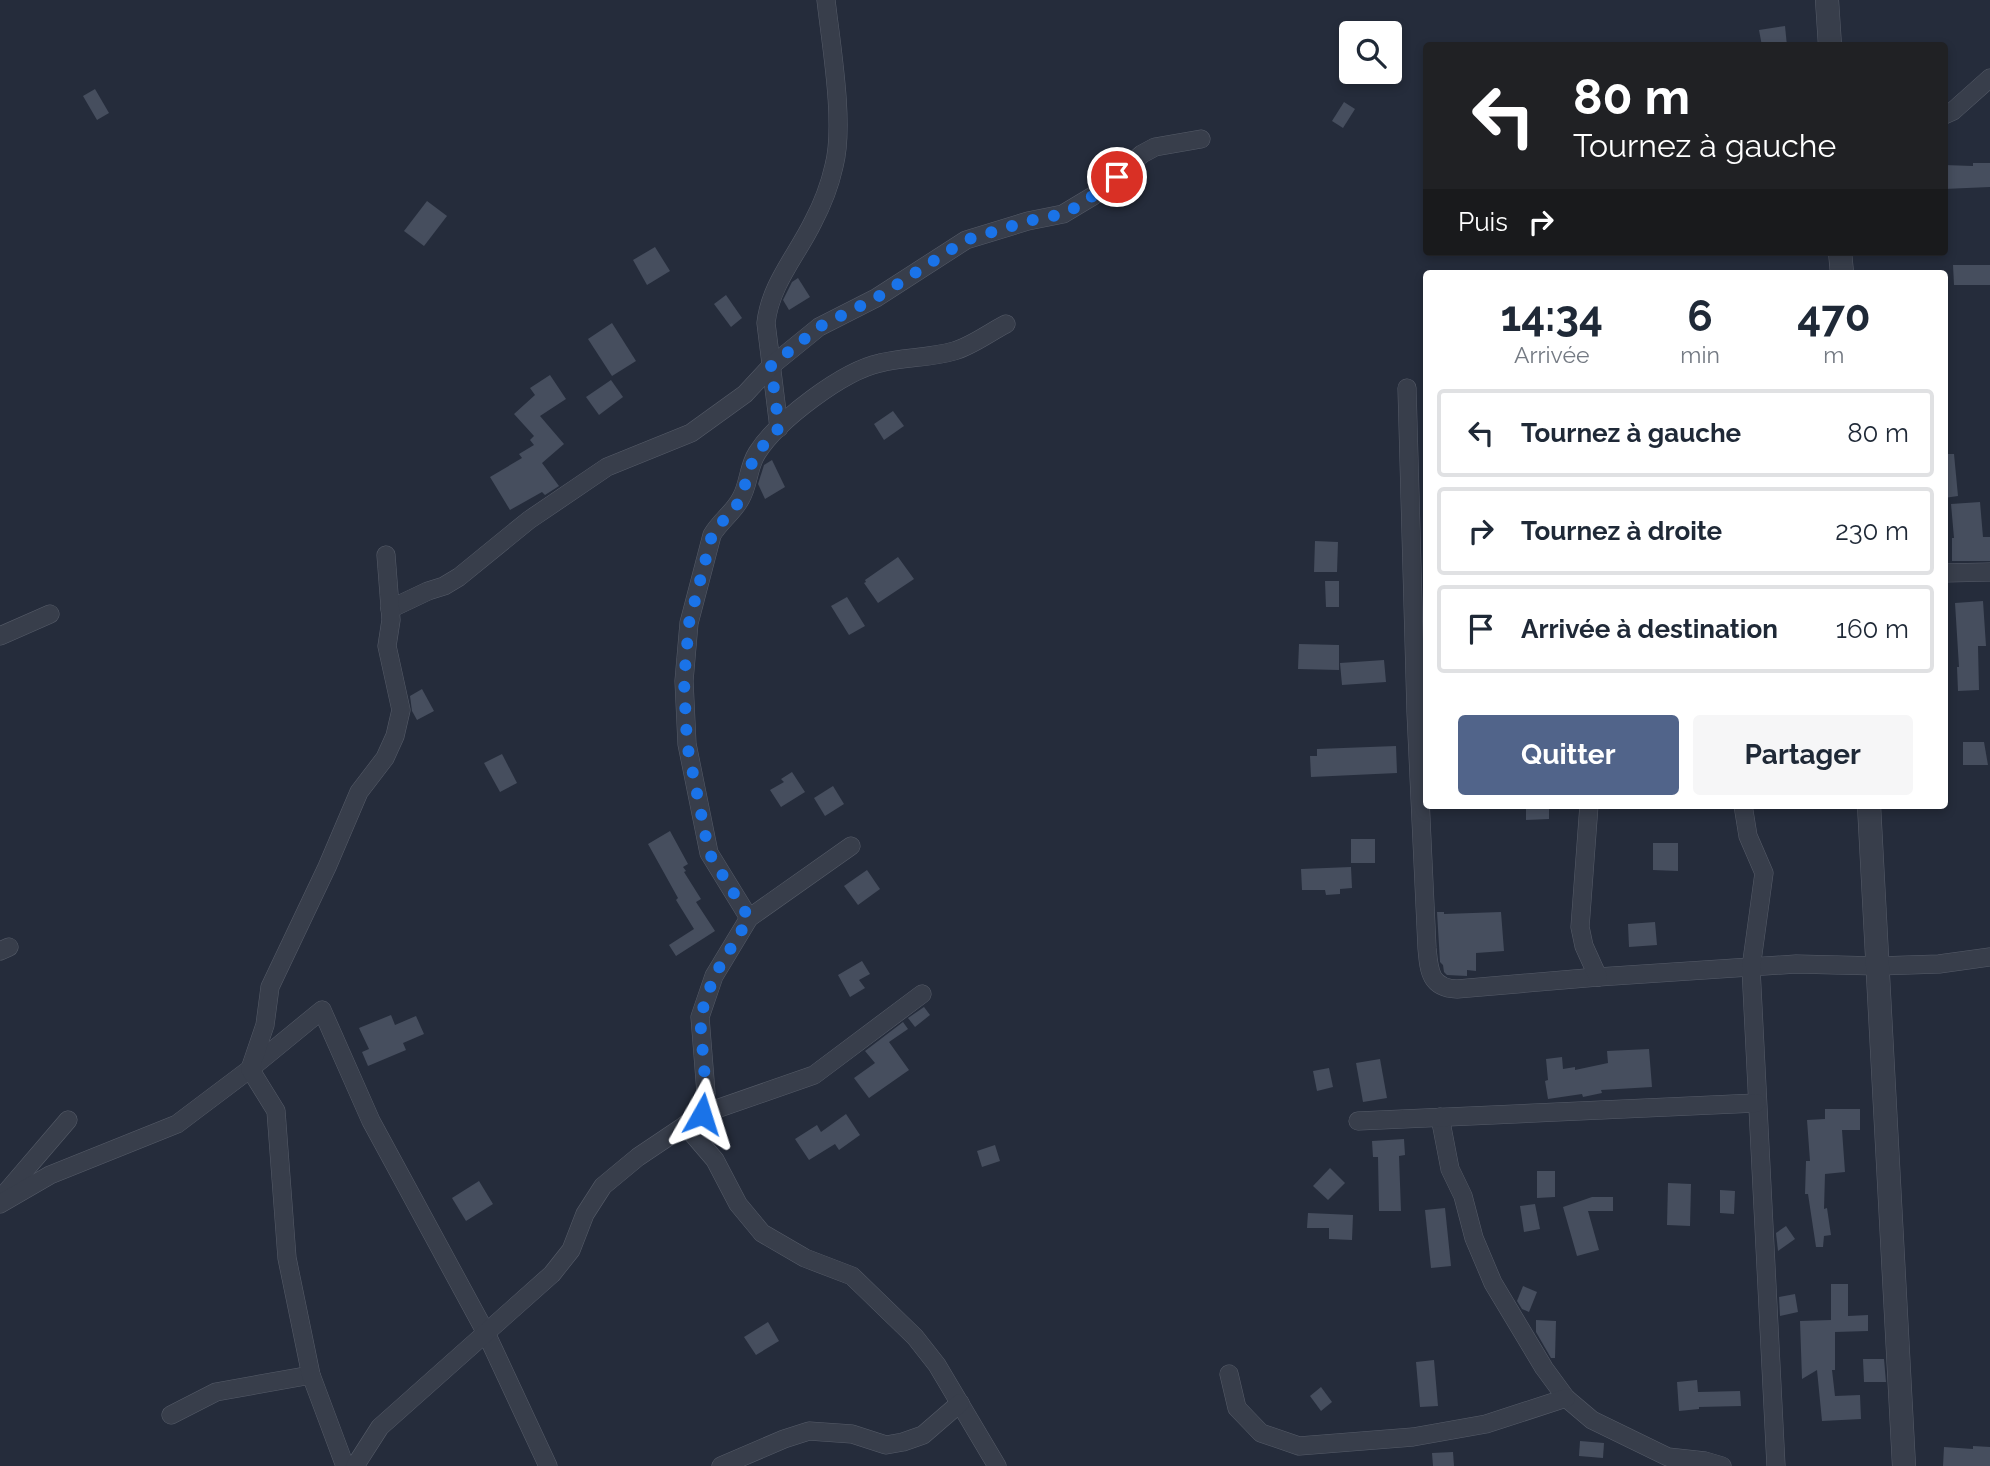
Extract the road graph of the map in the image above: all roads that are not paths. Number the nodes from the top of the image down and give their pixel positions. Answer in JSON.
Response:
{"nodes":[{"id":1,"x":826,"y":0,"type":"edge"},
{"id":2,"x":1827,"y":0,"type":"edge"},
{"id":3,"x":1830,"y":42,"type":"edge"},
{"id":4,"x":1990,"y":78,"type":"edge"},
{"id":5,"x":1948,"y":113,"type":"edge"},
{"id":6,"x":1201,"y":139,"type":"dead end"},
{"id":7,"x":1006,"y":324,"type":"dead end"},
{"id":8,"x":771,"y":366,"type":"junction"},
{"id":9,"x":1407,"y":388,"type":"dead end"},
{"id":10,"x":1417,"y":422,"type":"edge"},
{"id":11,"x":779,"y":428,"type":"junction"},
{"id":12,"x":386,"y":555,"type":"dead end"},
{"id":13,"x":1990,"y":572,"type":"edge"},
{"id":14,"x":1948,"y":573,"type":"edge"},
{"id":15,"x":390,"y":609,"type":"junction"},
{"id":16,"x":50,"y":614,"type":"dead end"},
{"id":17,"x":0,"y":636,"type":"edge"},
{"id":18,"x":1588,"y":809,"type":"edge"},
{"id":19,"x":1744,"y":809,"type":"edge"},
{"id":20,"x":1870,"y":809,"type":"edge"},
{"id":21,"x":850,"y":846,"type":"dead end"},
{"id":22,"x":749,"y":918,"type":"junction"},
{"id":23,"x":1990,"y":957,"type":"edge"},
{"id":24,"x":1878,"y":967,"type":"junction"},
{"id":25,"x":1751,"y":968,"type":"junction"},
{"id":26,"x":1598,"y":977,"type":"junction"},
{"id":27,"x":922,"y":994,"type":"dead end"},
{"id":28,"x":250,"y":1069,"type":"junction"},
{"id":29,"x":1756,"y":1103,"type":"junction"},
{"id":30,"x":702,"y":1114,"type":"junction"},
{"id":31,"x":1440,"y":1117,"type":"junction"},
{"id":32,"x":68,"y":1120,"type":"dead end"},
{"id":33,"x":1358,"y":1121,"type":"dead end"},
{"id":34,"x":685,"y":1125,"type":"junction"},
{"id":35,"x":0,"y":1202,"type":"edge"},
{"id":36,"x":486,"y":1333,"type":"junction"},
{"id":37,"x":1228,"y":1374,"type":"dead end"},
{"id":38,"x":311,"y":1375,"type":"junction"},
{"id":39,"x":1566,"y":1398,"type":"junction"},
{"id":40,"x":960,"y":1403,"type":"junction"},
{"id":41,"x":170,"y":1415,"type":"dead end"},
{"id":42,"x":345,"y":1466,"type":"edge"},
{"id":43,"x":355,"y":1466,"type":"edge"},
{"id":44,"x":548,"y":1466,"type":"edge"},
{"id":45,"x":721,"y":1466,"type":"edge"},
{"id":46,"x":997,"y":1466,"type":"edge"},
{"id":47,"x":1722,"y":1466,"type":"edge"},
{"id":48,"x":1776,"y":1466,"type":"edge"},
{"id":49,"x":1904,"y":1466,"type":"edge"}],
"edges":[{"from":1,"to":8,"type":"street"},
{"from":2,"to":3,"type":"street"},
{"from":4,"to":5,"type":"street"},
{"from":6,"to":8,"type":"street"},
{"from":7,"to":11,"type":"street"},
{"from":8,"to":11,"type":"street"},
{"from":8,"to":15,"type":"street"},
{"from":9,"to":10,"type":"street"},
{"from":10,"to":26,"type":"street"},
{"from":11,"to":22,"type":"street"},
{"from":12,"to":15,"type":"street"},
{"from":13,"to":14,"type":"street"},
{"from":15,"to":28,"type":"street"},
{"from":16,"to":17,"type":"street"},
{"from":18,"to":26,"type":"street"},
{"from":19,"to":25,"type":"street"},
{"from":20,"to":24,"type":"street"},
{"from":21,"to":22,"type":"street"},
{"from":22,"to":30,"type":"street"},
{"from":23,"to":24,"type":"street"},
{"from":24,"to":25,"type":"street"},
{"from":24,"to":49,"type":"street"},
{"from":25,"to":26,"type":"street"},
{"from":25,"to":29,"type":"street"},
{"from":27,"to":30,"type":"street"},
{"from":28,"to":35,"type":"street"},
{"from":28,"to":36,"type":"street"},
{"from":28,"to":38,"type":"street"},
{"from":29,"to":31,"type":"street"},
{"from":29,"to":48,"type":"street"},
{"from":30,"to":34,"type":"street"},
{"from":31,"to":33,"type":"street"},
{"from":31,"to":39,"type":"street"},
{"from":32,"to":35,"type":"street"},
{"from":34,"to":36,"type":"street"},
{"from":34,"to":40,"type":"street"},
{"from":36,"to":43,"type":"street"},
{"from":36,"to":44,"type":"street"},
{"from":37,"to":39,"type":"street"},
{"from":38,"to":41,"type":"street"},
{"from":38,"to":42,"type":"street"},
{"from":39,"to":47,"type":"street"},
{"from":40,"to":45,"type":"street"},
{"from":40,"to":46,"type":"street"}]}
